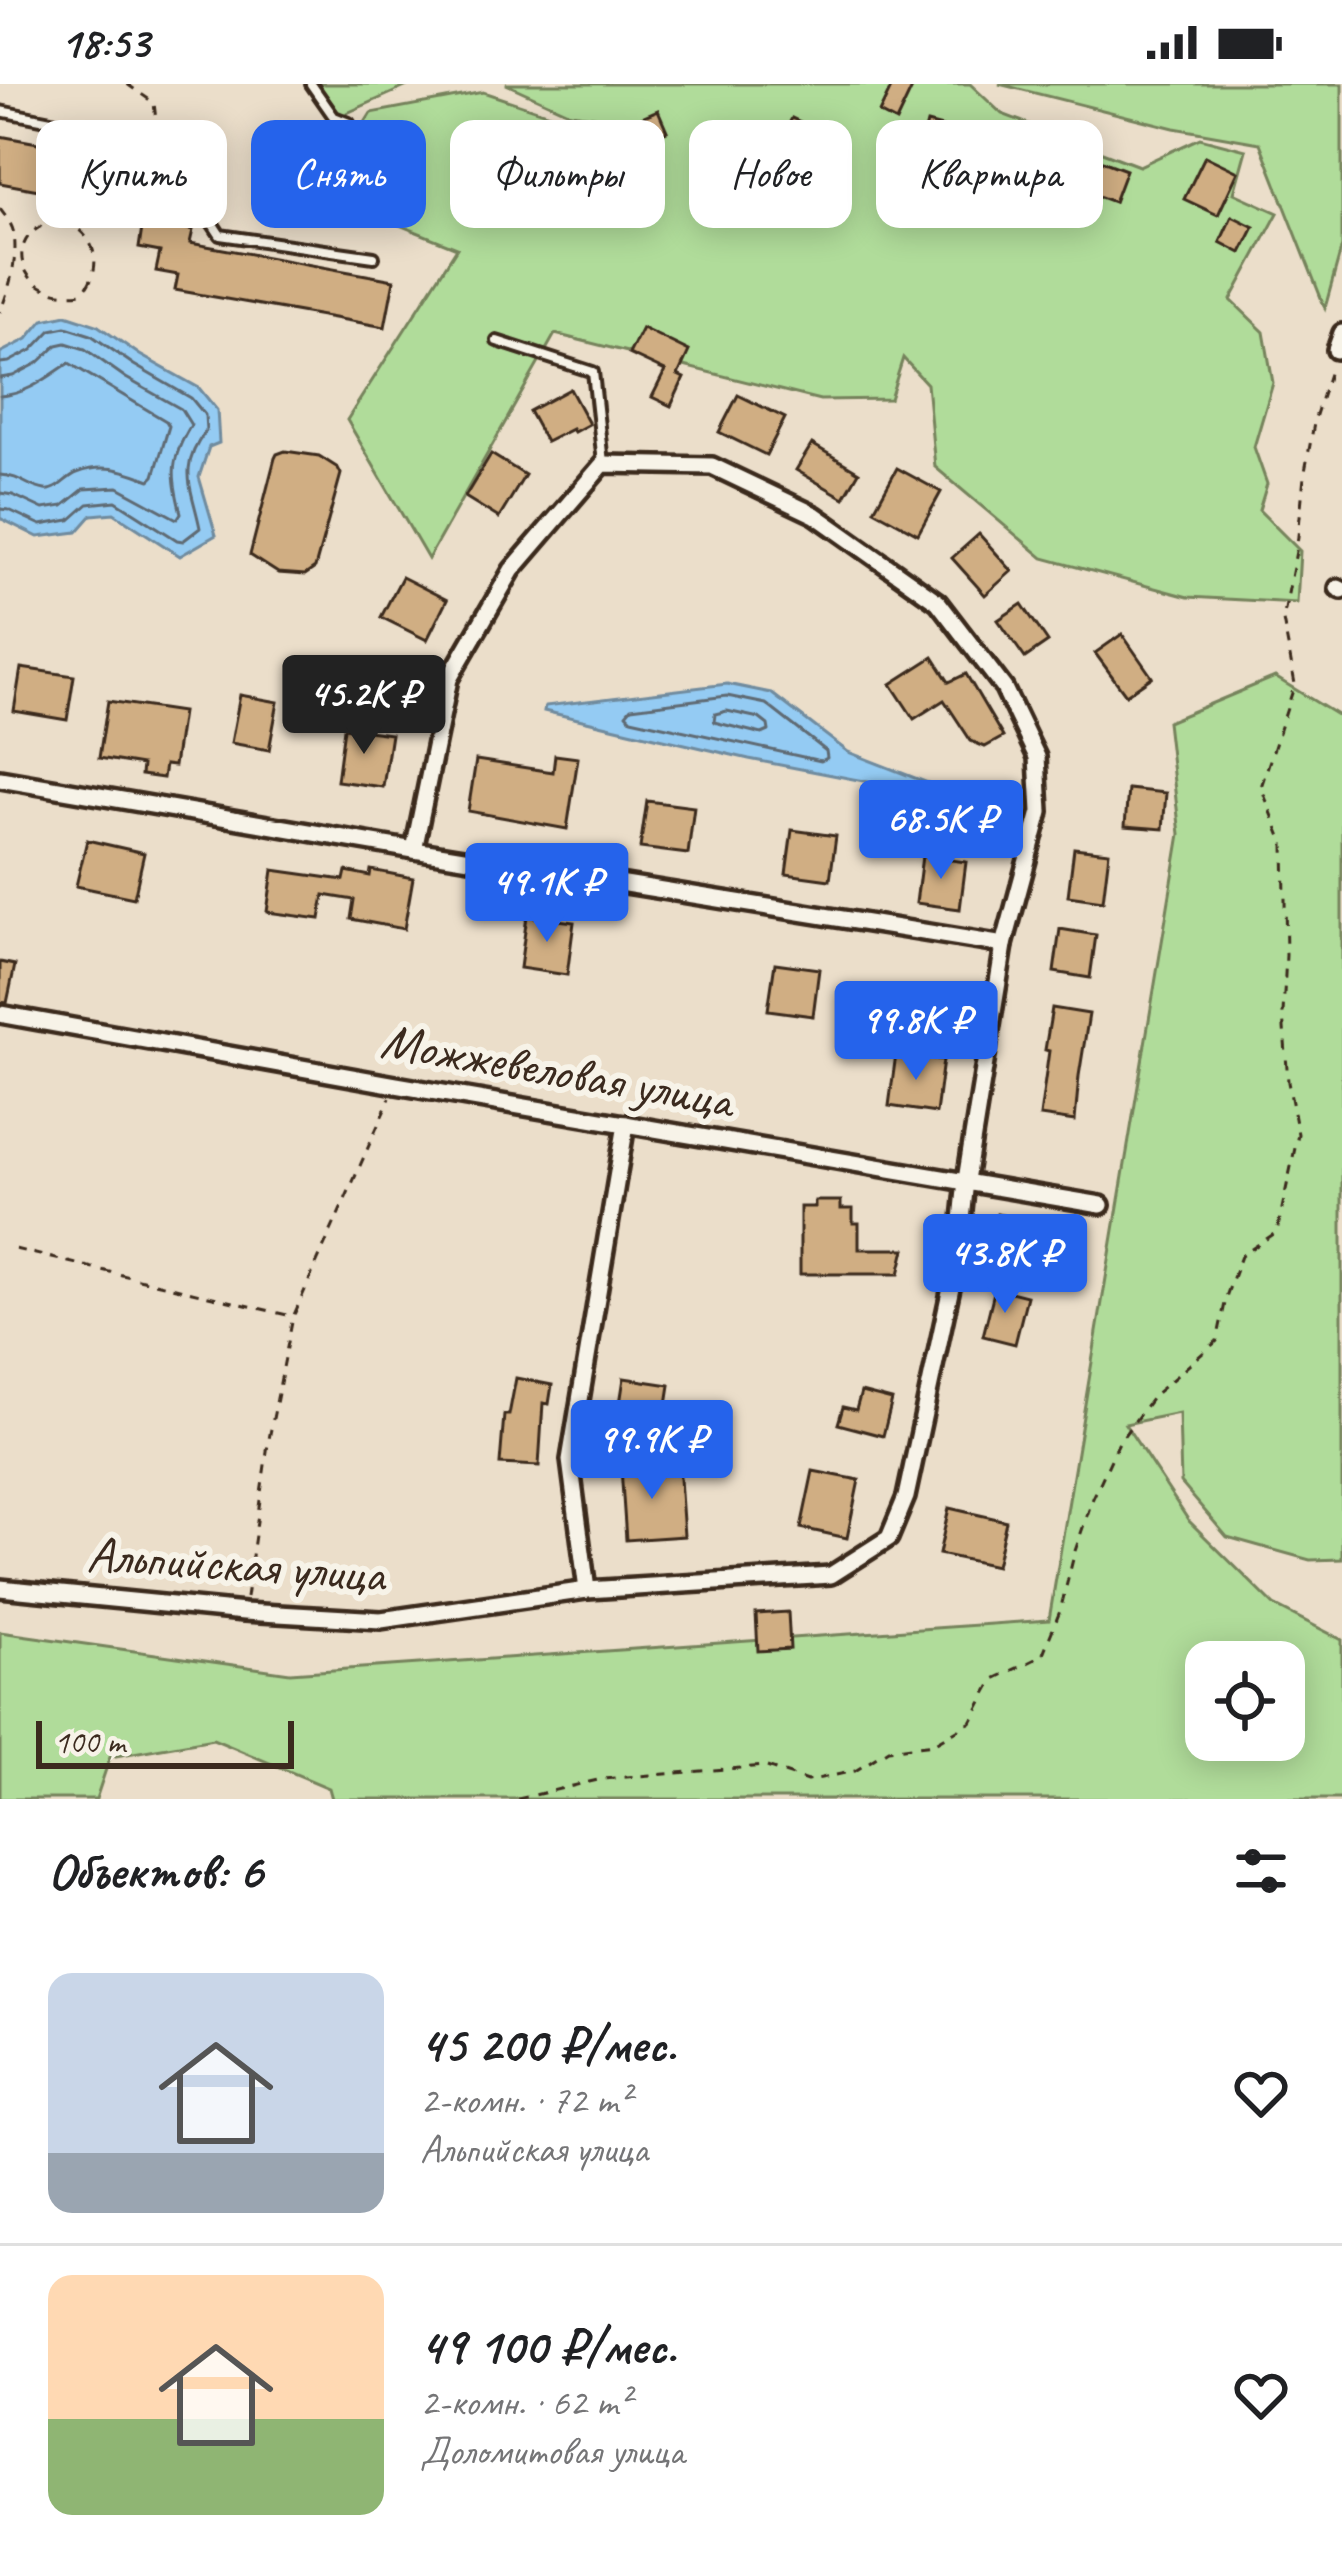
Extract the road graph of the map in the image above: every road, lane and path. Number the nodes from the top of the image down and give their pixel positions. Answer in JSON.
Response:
{"nodes":[{"id":1,"x":127,"y":84,"type":"edge"},
{"id":2,"x":311,"y":84,"type":"edge"},
{"id":3,"x":0,"y":111,"type":"edge"},
{"id":4,"x":46,"y":120,"type":"edge"},
{"id":5,"x":156,"y":120,"type":"edge"},
{"id":6,"x":342,"y":120,"type":"edge"},
{"id":7,"x":0,"y":209,"type":"edge"},
{"id":8,"x":215,"y":228,"type":"edge"},
{"id":9,"x":22,"y":248,"type":"joint"},
{"id":10,"x":374,"y":257,"type":"dead end"},
{"id":11,"x":0,"y":312,"type":"edge"},
{"id":12,"x":1342,"y":333,"type":"edge"},
{"id":13,"x":497,"y":340,"type":"dead end"},
{"id":14,"x":1336,"y":350,"type":"joint"},
{"id":15,"x":603,"y":464,"type":"junction"},
{"id":16,"x":0,"y":779,"type":"edge"},
{"id":17,"x":414,"y":850,"type":"junction"},
{"id":18,"x":1004,"y":946,"type":"junction"},
{"id":19,"x":0,"y":1014,"type":"edge"},
{"id":20,"x":395,"y":1085,"type":"junction"},
{"id":21,"x":626,"y":1124,"type":"junction"},
{"id":22,"x":966,"y":1180,"type":"junction"},
{"id":23,"x":1101,"y":1205,"type":"dead end"},
{"id":24,"x":15,"y":1250,"type":"dead end"},
{"id":25,"x":293,"y":1317,"type":"junction"},
{"id":26,"x":0,"y":1588,"type":"edge"},
{"id":27,"x":587,"y":1590,"type":"junction"},
{"id":28,"x":244,"y":1612,"type":"junction"},
{"id":29,"x":518,"y":1799,"type":"edge"}],
"edges":[{"from":1,"to":5,"type":"path"},
{"from":2,"to":6,"type":"lane"},
{"from":3,"to":4,"type":"lane"},
{"from":7,"to":11,"type":"path"},
{"from":8,"to":10,"type":"lane"},
{"from":9,"to":9,"type":"path"},
{"from":12,"to":14,"type":"street"},
{"from":13,"to":15,"type":"lane"},
{"from":14,"to":29,"type":"path"},
{"from":15,"to":17,"type":"street"},
{"from":15,"to":18,"type":"street","name":"Альпийская улица"},
{"from":16,"to":17,"type":"street"},
{"from":17,"to":18,"type":"street"},
{"from":18,"to":22,"type":"street","name":"Альпийская улица"},
{"from":19,"to":20,"type":"street","name":"Можжевеловая улица"},
{"from":20,"to":21,"type":"street","name":"Можжевеловая улица"},
{"from":20,"to":25,"type":"path"},
{"from":21,"to":22,"type":"street","name":"Можжевеловая улица"},
{"from":21,"to":27,"type":"street"},
{"from":22,"to":23,"type":"street","name":"Можжевеловая улица"},
{"from":22,"to":27,"type":"street","name":"Альпийская улица"},
{"from":24,"to":25,"type":"path"},
{"from":25,"to":28,"type":"path"},
{"from":26,"to":28,"type":"street","name":"Альпийская улица"},
{"from":27,"to":28,"type":"street","name":"Альпийская улица"}]}
